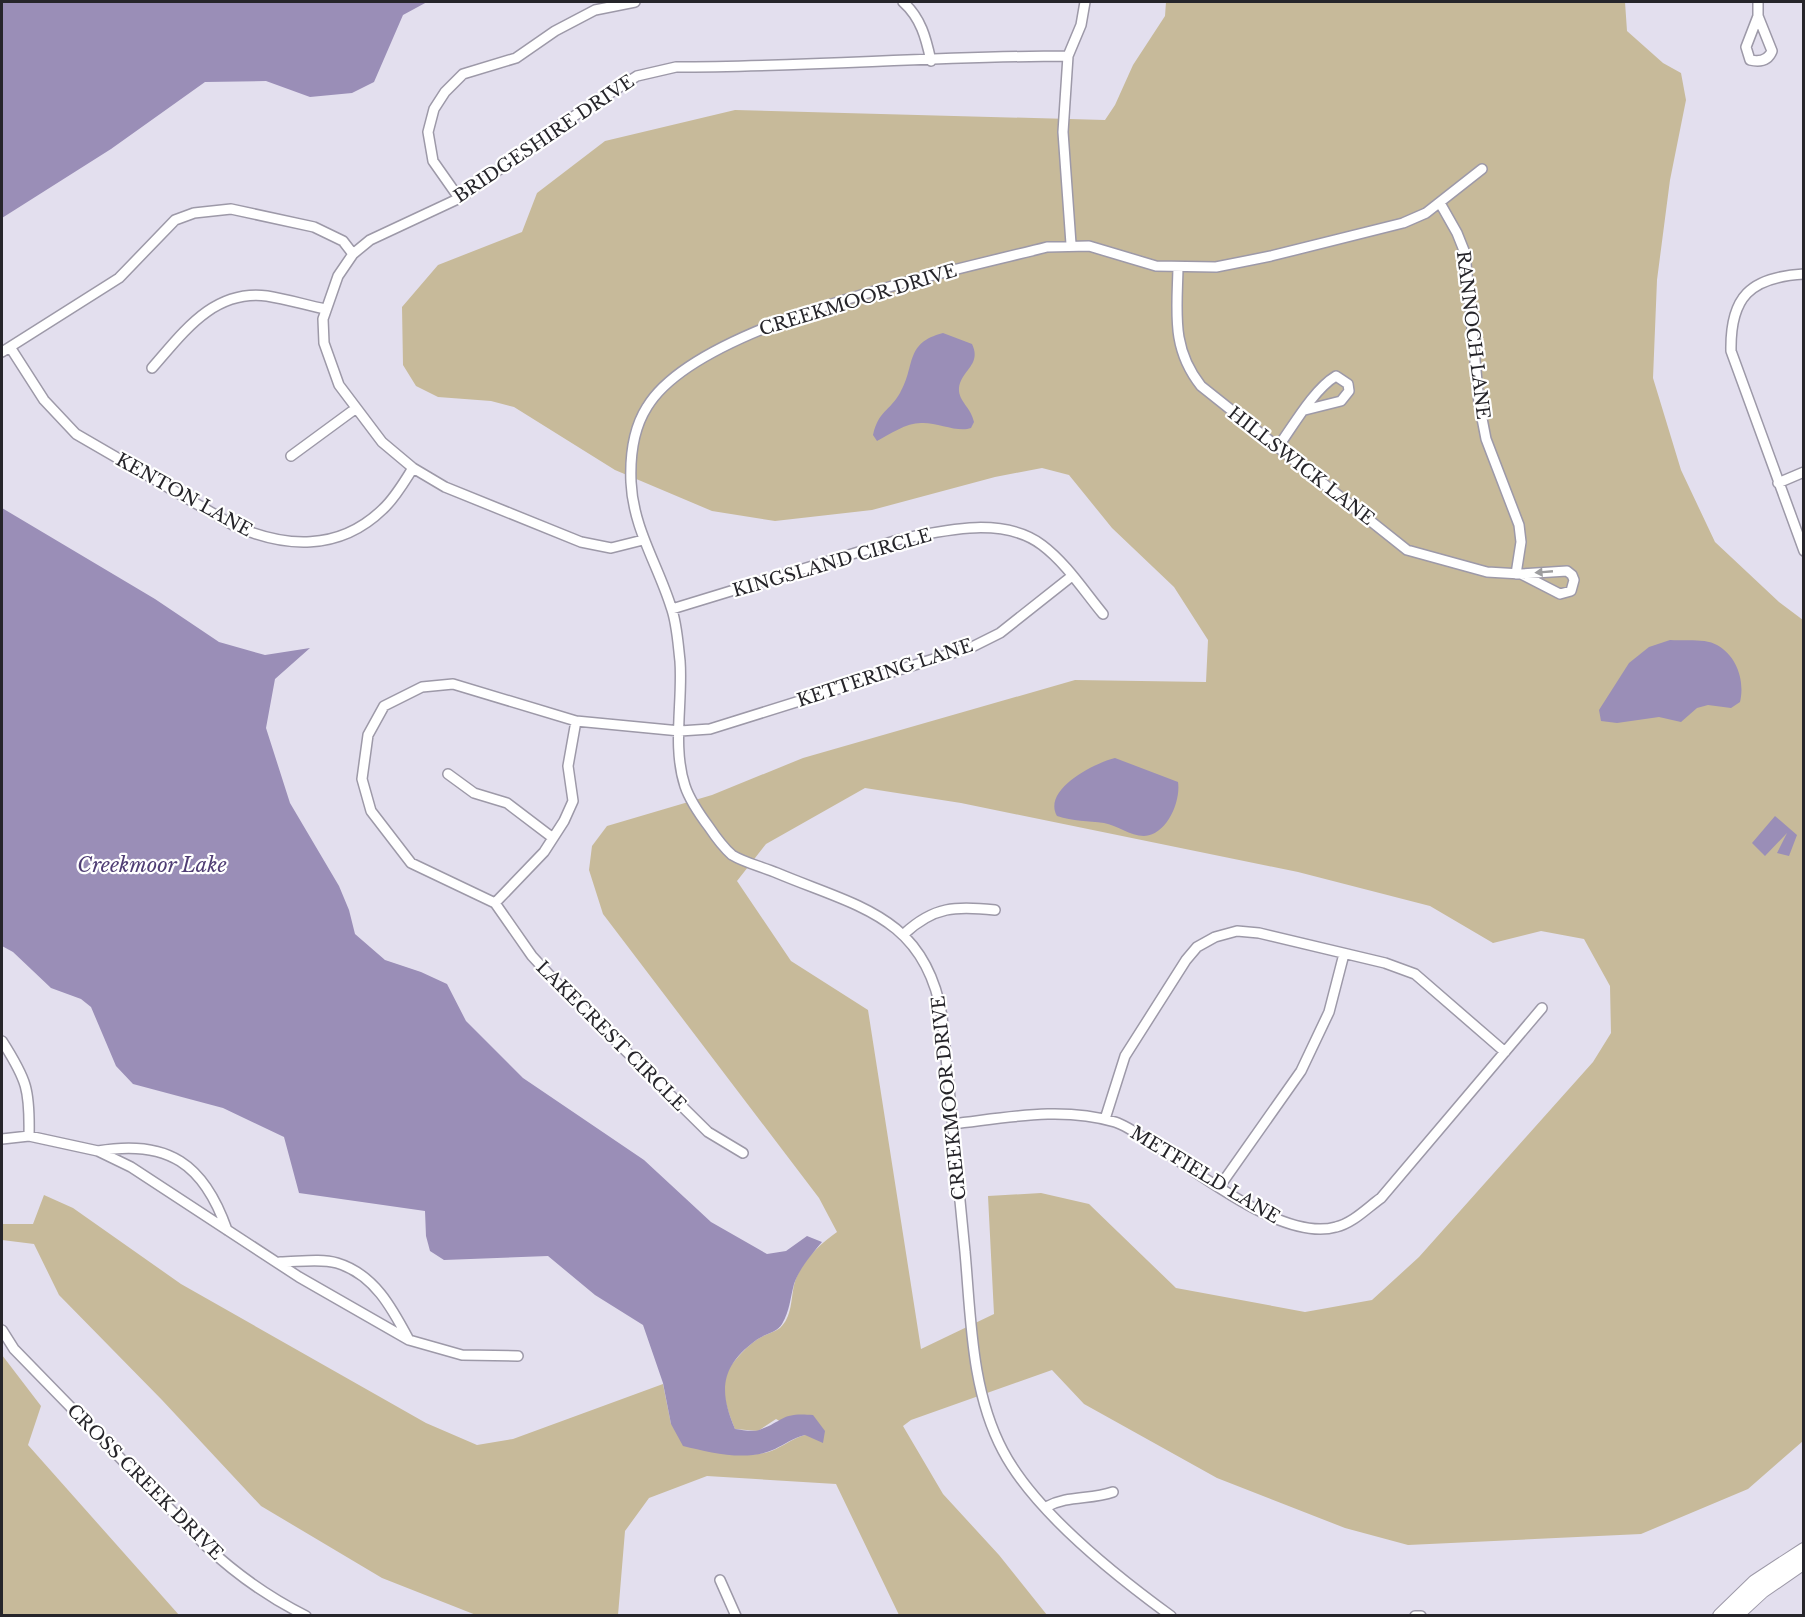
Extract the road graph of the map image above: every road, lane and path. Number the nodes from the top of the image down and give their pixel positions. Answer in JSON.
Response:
{"nodes":[{"id":1,"x":635,"y":2,"type":"edge"},
{"id":2,"x":903,"y":2,"type":"edge"},
{"id":3,"x":1085,"y":2,"type":"edge"},
{"id":4,"x":1758,"y":2,"type":"edge"},
{"id":5,"x":1758,"y":16,"type":"dead end"},
{"id":6,"x":1068,"y":56,"type":"junction"},
{"id":7,"x":931,"y":61,"type":"junction"},
{"id":8,"x":1482,"y":169,"type":"dead end"},
{"id":9,"x":459,"y":198,"type":"junction"},
{"id":10,"x":1440,"y":203,"type":"junction"},
{"id":11,"x":1071,"y":244,"type":"junction"},
{"id":12,"x":353,"y":254,"type":"junction"},
{"id":13,"x":1178,"y":268,"type":"junction"},
{"id":14,"x":1803,"y":274,"type":"edge"},
{"id":15,"x":325,"y":309,"type":"junction"},
{"id":16,"x":6,"y":349,"type":"edge"},
{"id":17,"x":152,"y":368,"type":"dead end"},
{"id":18,"x":355,"y":409,"type":"junction"},
{"id":19,"x":1305,"y":410,"type":"junction"},
{"id":20,"x":1278,"y":447,"type":"junction"},
{"id":21,"x":291,"y":456,"type":"dead end"},
{"id":22,"x":413,"y":468,"type":"junction"},
{"id":23,"x":1803,"y":472,"type":"edge"},
{"id":24,"x":1778,"y":483,"type":"junction"},
{"id":25,"x":643,"y":540,"type":"junction"},
{"id":26,"x":1803,"y":550,"type":"edge"},
{"id":27,"x":1518,"y":574,"type":"junction"},
{"id":28,"x":1072,"y":576,"type":"junction"},
{"id":29,"x":672,"y":609,"type":"junction"},
{"id":30,"x":1103,"y":614,"type":"dead end"},
{"id":31,"x":576,"y":722,"type":"junction"},
{"id":32,"x":680,"y":731,"type":"junction"},
{"id":33,"x":448,"y":774,"type":"dead end"},
{"id":34,"x":553,"y":838,"type":"junction"},
{"id":35,"x":495,"y":903,"type":"junction"},
{"id":36,"x":996,"y":910,"type":"dead end"},
{"id":37,"x":904,"y":934,"type":"junction"},
{"id":38,"x":1344,"y":954,"type":"junction"},
{"id":39,"x":1542,"y":1008,"type":"dead end"},
{"id":40,"x":2,"y":1041,"type":"edge"},
{"id":41,"x":1505,"y":1052,"type":"junction"},
{"id":42,"x":1105,"y":1119,"type":"junction"},
{"id":43,"x":952,"y":1124,"type":"junction"},
{"id":44,"x":29,"y":1136,"type":"junction"},
{"id":45,"x":2,"y":1139,"type":"edge"},
{"id":46,"x":98,"y":1151,"type":"junction"},
{"id":47,"x":743,"y":1153,"type":"dead end"},
{"id":48,"x":1220,"y":1186,"type":"junction"},
{"id":49,"x":227,"y":1230,"type":"junction"},
{"id":50,"x":280,"y":1262,"type":"junction"},
{"id":51,"x":2,"y":1330,"type":"edge"},
{"id":52,"x":409,"y":1340,"type":"junction"},
{"id":53,"x":518,"y":1356,"type":"dead end"},
{"id":54,"x":1113,"y":1492,"type":"dead end"},
{"id":55,"x":1046,"y":1507,"type":"junction"},
{"id":56,"x":1803,"y":1550,"type":"edge"},
{"id":57,"x":1803,"y":1562,"type":"edge"},
{"id":58,"x":720,"y":1580,"type":"dead end"},
{"id":59,"x":306,"y":1616,"type":"edge"},
{"id":60,"x":736,"y":1616,"type":"edge"},
{"id":61,"x":1171,"y":1616,"type":"edge"},
{"id":62,"x":1415,"y":1616,"type":"edge"},
{"id":63,"x":1421,"y":1616,"type":"edge"},
{"id":64,"x":1720,"y":1616,"type":"edge"},
{"id":65,"x":1735,"y":1616,"type":"edge"}],
"edges":[{"from":1,"to":9,"type":"street"},
{"from":2,"to":7,"type":"street"},
{"from":3,"to":6,"type":"street"},
{"from":4,"to":5,"type":"street"},
{"from":6,"to":7,"type":"street","name":"BRIDGESHIRE DRIVE"},
{"from":6,"to":11,"type":"street"},
{"from":7,"to":9,"type":"street","name":"BRIDGESHIRE DRIVE"},
{"from":8,"to":10,"type":"street","name":"CREEKMOOR DRIVE"},
{"from":9,"to":12,"type":"street","name":"BRIDGESHIRE DRIVE"},
{"from":10,"to":13,"type":"street","name":"CREEKMOOR DRIVE"},
{"from":10,"to":27,"type":"street","name":"RANNOCH LANE"},
{"from":11,"to":13,"type":"street","name":"CREEKMOOR DRIVE"},
{"from":11,"to":25,"type":"street","name":"CREEKMOOR DRIVE"},
{"from":12,"to":15,"type":"street","name":"BRIDGESHIRE DRIVE"},
{"from":12,"to":16,"type":"street"},
{"from":13,"to":20,"type":"street","name":"HILLSWICK LANE"},
{"from":14,"to":24,"type":"street"},
{"from":15,"to":17,"type":"street"},
{"from":15,"to":18,"type":"street","name":"BRIDGESHIRE DRIVE"},
{"from":16,"to":22,"type":"street","name":"KENTON LANE"},
{"from":18,"to":21,"type":"street"},
{"from":18,"to":22,"type":"street","name":"BRIDGESHIRE DRIVE"},
{"from":19,"to":19,"type":"street"},
{"from":19,"to":20,"type":"street"},
{"from":20,"to":27,"type":"street","name":"HILLSWICK LANE"},
{"from":22,"to":25,"type":"street","name":"BRIDGESHIRE DRIVE"},
{"from":23,"to":24,"type":"street"},
{"from":24,"to":26,"type":"street"},
{"from":25,"to":29,"type":"street","name":"CREEKMOOR DRIVE"},
{"from":27,"to":27,"type":"street","one_way":true},
{"from":28,"to":29,"type":"street","name":"KINGSLAND CIRCLE"},
{"from":28,"to":30,"type":"street","name":"KINGSLAND CIRCLE"},
{"from":28,"to":32,"type":"street","name":"KETTERING LANE"},
{"from":29,"to":32,"type":"street","name":"CREEKMOOR DRIVE"},
{"from":31,"to":32,"type":"street","name":"LAKECREST CIRCLE"},
{"from":31,"to":34,"type":"street"},
{"from":31,"to":35,"type":"street","name":"LAKECREST CIRCLE"},
{"from":32,"to":37,"type":"street","name":"CREEKMOOR DRIVE"},
{"from":33,"to":34,"type":"street"},
{"from":34,"to":35,"type":"street"},
{"from":35,"to":47,"type":"street","name":"LAKECREST CIRCLE"},
{"from":36,"to":37,"type":"street"},
{"from":37,"to":43,"type":"street","name":"CREEKMOOR DRIVE"},
{"from":38,"to":41,"type":"street"},
{"from":38,"to":42,"type":"street"},
{"from":38,"to":48,"type":"street"},
{"from":39,"to":41,"type":"street","name":"METFIELD LANE"},
{"from":40,"to":44,"type":"street"},
{"from":41,"to":48,"type":"street","name":"METFIELD LANE"},
{"from":42,"to":43,"type":"street","name":"METFIELD LANE"},
{"from":42,"to":48,"type":"street","name":"METFIELD LANE"},
{"from":43,"to":55,"type":"street","name":"CREEKMOOR DRIVE"},
{"from":44,"to":45,"type":"street"},
{"from":44,"to":46,"type":"street"},
{"from":46,"to":49,"type":"street"},
{"from":46,"to":49,"type":"street"},
{"from":49,"to":50,"type":"street"},
{"from":50,"to":52,"type":"street"},
{"from":50,"to":52,"type":"street"},
{"from":51,"to":59,"type":"street","name":"CROSS CREEK DRIVE"},
{"from":52,"to":53,"type":"street"},
{"from":54,"to":55,"type":"street"},
{"from":55,"to":61,"type":"street","name":"CREEKMOOR DRIVE"},
{"from":56,"to":64,"type":"street"},
{"from":57,"to":65,"type":"street"},
{"from":58,"to":60,"type":"street"},
{"from":62,"to":63,"type":"street"}]}
